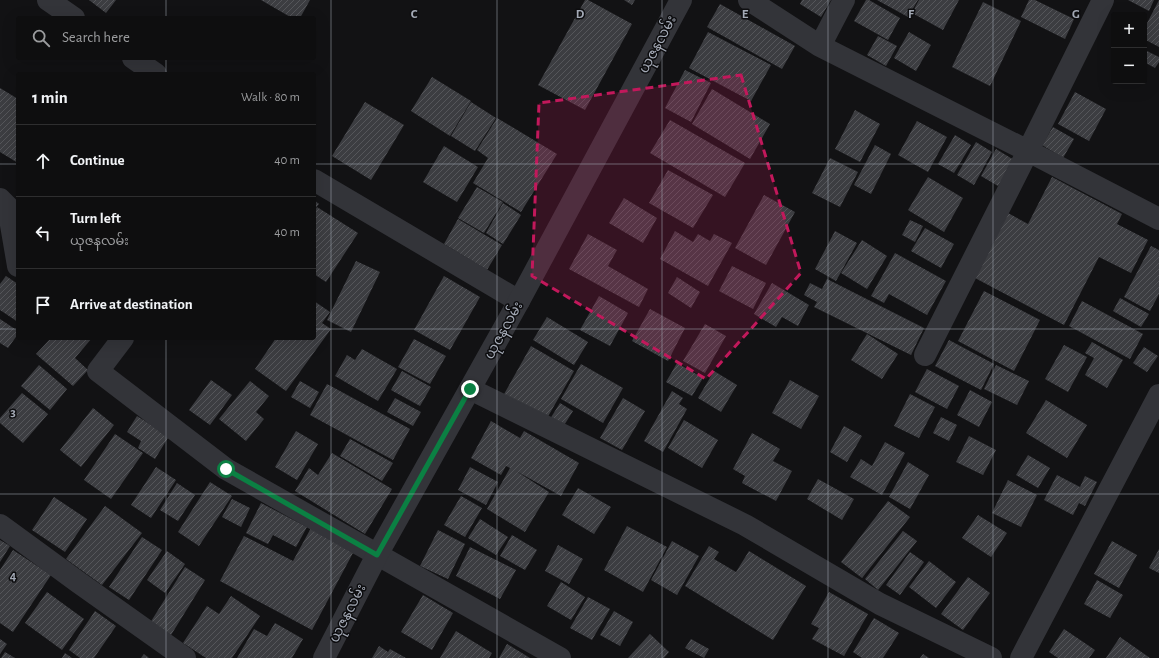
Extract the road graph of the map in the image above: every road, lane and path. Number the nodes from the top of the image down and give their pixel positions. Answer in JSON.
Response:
{"nodes":[{"id":1,"x":48,"y":0,"type":"edge"},
{"id":2,"x":681,"y":0,"type":"edge"},
{"id":3,"x":749,"y":0,"type":"edge"},
{"id":4,"x":844,"y":0,"type":"edge"},
{"id":5,"x":1103,"y":0,"type":"edge"},
{"id":6,"x":71,"y":16,"type":"edge"},
{"id":7,"x":820,"y":46,"type":"junction"},
{"id":8,"x":135,"y":60,"type":"edge"},
{"id":9,"x":153,"y":72,"type":"edge"},
{"id":10,"x":1028,"y":151,"type":"junction"},
{"id":11,"x":316,"y":181,"type":"edge"},
{"id":12,"x":0,"y":199,"type":"edge"},
{"id":13,"x":1159,"y":219,"type":"edge"},
{"id":14,"x":16,"y":254,"type":"edge"},
{"id":15,"x":520,"y":301,"type":"junction"},
{"id":16,"x":121,"y":340,"type":"edge"},
{"id":17,"x":925,"y":354,"type":"dead end"},
{"id":18,"x":470,"y":389,"type":"junction"},
{"id":19,"x":1159,"y":395,"type":"edge"},
{"id":20,"x":0,"y":525,"type":"edge"},
{"id":21,"x":377,"y":555,"type":"junction"},
{"id":22,"x":185,"y":658,"type":"edge"},
{"id":23,"x":324,"y":658,"type":"edge"},
{"id":24,"x":560,"y":658,"type":"edge"},
{"id":25,"x":991,"y":658,"type":"edge"},
{"id":26,"x":1021,"y":658,"type":"edge"}],
"edges":[{"from":1,"to":6,"type":"street"},
{"from":2,"to":15,"type":"street","name":"ယုဇနလမ်း"},
{"from":3,"to":7,"type":"street"},
{"from":4,"to":7,"type":"street"},
{"from":5,"to":10,"type":"street"},
{"from":7,"to":10,"type":"street"},
{"from":8,"to":9,"type":"street"},
{"from":10,"to":13,"type":"street"},
{"from":10,"to":17,"type":"street"},
{"from":11,"to":15,"type":"street"},
{"from":12,"to":14,"type":"street"},
{"from":15,"to":18,"type":"street","name":"ယုဇနလမ်း"},
{"from":16,"to":21,"type":"street"},
{"from":18,"to":21,"type":"street","name":"ယုဇနလမ်း"},
{"from":18,"to":25,"type":"street"},
{"from":19,"to":26,"type":"street"},
{"from":20,"to":22,"type":"street"},
{"from":21,"to":23,"type":"street","name":"ယုဇနလမ်း"},
{"from":21,"to":24,"type":"street"}]}
